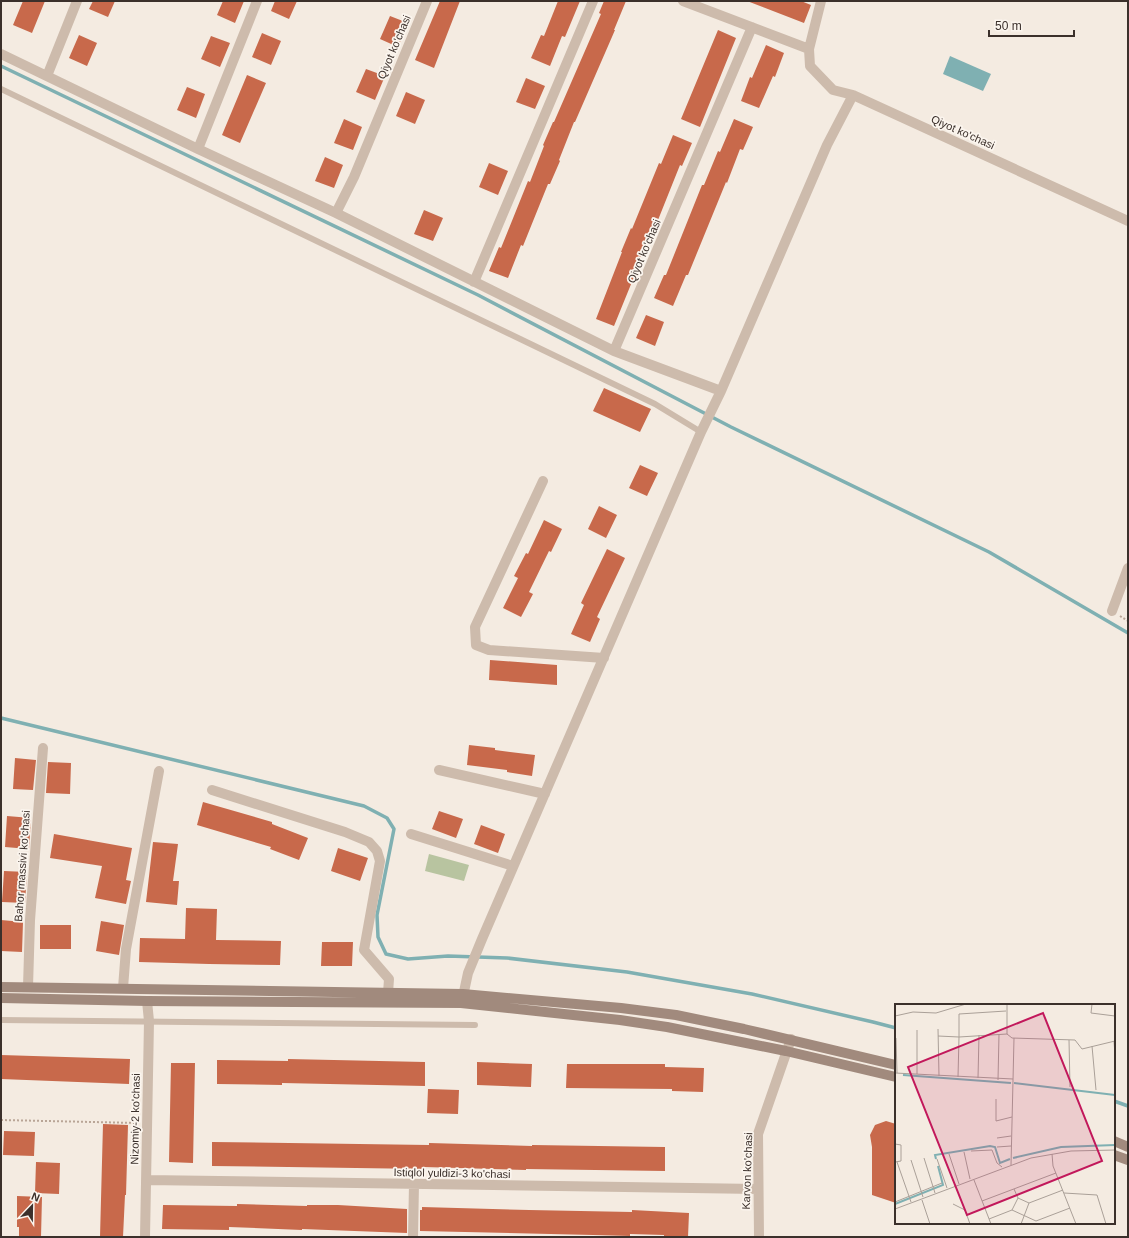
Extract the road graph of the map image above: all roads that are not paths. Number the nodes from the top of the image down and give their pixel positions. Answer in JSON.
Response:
{"nodes":[{"id":1,"x":77,"y":1,"type":"edge"},
{"id":2,"x":257,"y":1,"type":"edge"},
{"id":3,"x":427,"y":1,"type":"edge"},
{"id":4,"x":593,"y":1,"type":"edge"},
{"id":5,"x":683,"y":1,"type":"edge"},
{"id":6,"x":821,"y":1,"type":"edge"},
{"id":7,"x":752,"y":27,"type":"junction"},
{"id":8,"x":809,"y":49,"type":"junction"},
{"id":9,"x":1,"y":54,"type":"edge"},
{"id":10,"x":47,"y":76,"type":"junction"},
{"id":11,"x":1,"y":89,"type":"edge"},
{"id":12,"x":853,"y":95,"type":"junction"},
{"id":13,"x":198,"y":149,"type":"junction"},
{"id":14,"x":336,"y":212,"type":"junction"},
{"id":15,"x":1128,"y":220,"type":"edge"},
{"id":16,"x":474,"y":282,"type":"junction"},
{"id":17,"x":614,"y":351,"type":"junction"},
{"id":18,"x":721,"y":391,"type":"junction"},
{"id":19,"x":701,"y":432,"type":"junction"},
{"id":20,"x":543,"y":481,"type":"dead end"},
{"id":21,"x":1128,"y":568,"type":"edge"},
{"id":22,"x":1112,"y":611,"type":"dead end"},
{"id":23,"x":604,"y":658,"type":"junction"},
{"id":24,"x":43,"y":748,"type":"dead end"},
{"id":25,"x":439,"y":770,"type":"dead end"},
{"id":26,"x":159,"y":771,"type":"dead end"},
{"id":27,"x":212,"y":790,"type":"dead end"},
{"id":28,"x":545,"y":794,"type":"junction"},
{"id":29,"x":411,"y":834,"type":"dead end"},
{"id":30,"x":513,"y":866,"type":"junction"},
{"id":31,"x":1,"y":986,"type":"edge"},
{"id":32,"x":28,"y":987,"type":"junction"},
{"id":33,"x":122,"y":988,"type":"junction"},
{"id":34,"x":388,"y":993,"type":"junction"},
{"id":35,"x":1,"y":998,"type":"edge"},
{"id":36,"x":462,"y":999,"type":"junction"},
{"id":37,"x":147,"y":1001,"type":"junction"},
{"id":38,"x":1,"y":1020,"type":"edge"},
{"id":39,"x":148,"y":1021,"type":"junction"},
{"id":40,"x":476,"y":1025,"type":"dead end"},
{"id":41,"x":791,"y":1039,"type":"junction"},
{"id":42,"x":786,"y":1051,"type":"junction"},
{"id":43,"x":895,"y":1065,"type":"edge"},
{"id":44,"x":895,"y":1077,"type":"edge"},
{"id":45,"x":1115,"y":1141,"type":"edge"},
{"id":46,"x":1128,"y":1147,"type":"edge"},
{"id":47,"x":1115,"y":1155,"type":"edge"},
{"id":48,"x":1128,"y":1160,"type":"edge"},
{"id":49,"x":146,"y":1180,"type":"junction"},
{"id":50,"x":414,"y":1184,"type":"junction"},
{"id":51,"x":758,"y":1189,"type":"junction"},
{"id":52,"x":144,"y":1237,"type":"edge"},
{"id":53,"x":414,"y":1237,"type":"edge"},
{"id":54,"x":758,"y":1237,"type":"edge"}],
"edges":[{"from":1,"to":10,"type":"street"},
{"from":2,"to":13,"type":"street"},
{"from":3,"to":14,"type":"street","name":"Qiyot ko'chasi"},
{"from":4,"to":16,"type":"street"},
{"from":5,"to":7,"type":"street"},
{"from":6,"to":8,"type":"street","name":"Qiyot ko'chasi"},
{"from":7,"to":8,"type":"street"},
{"from":7,"to":17,"type":"street","name":"Qiyot ko'chasi"},
{"from":8,"to":12,"type":"street","name":"Qiyot ko'chasi"},
{"from":9,"to":10,"type":"street"},
{"from":10,"to":13,"type":"street"},
{"from":11,"to":19,"type":"lane"},
{"from":12,"to":15,"type":"street","name":"Qiyot ko'chasi"},
{"from":12,"to":18,"type":"street"},
{"from":13,"to":14,"type":"street"},
{"from":14,"to":16,"type":"street"},
{"from":16,"to":17,"type":"street"},
{"from":17,"to":18,"type":"street"},
{"from":18,"to":19,"type":"street"},
{"from":19,"to":23,"type":"street"},
{"from":20,"to":23,"type":"street"},
{"from":21,"to":22,"type":"street"},
{"from":23,"to":28,"type":"street"},
{"from":24,"to":32,"type":"street","name":"Bahor massivi ko'chasi"},
{"from":25,"to":28,"type":"street"},
{"from":26,"to":33,"type":"street"},
{"from":27,"to":34,"type":"street"},
{"from":28,"to":30,"type":"street"},
{"from":29,"to":30,"type":"street"},
{"from":30,"to":36,"type":"street"},
{"from":31,"to":32,"type":"main road"},
{"from":32,"to":33,"type":"main road"},
{"from":33,"to":34,"type":"main road"},
{"from":34,"to":36,"type":"main road"},
{"from":35,"to":37,"type":"main road"},
{"from":36,"to":37,"type":"main road"},
{"from":36,"to":41,"type":"main road"},
{"from":36,"to":42,"type":"main road"},
{"from":37,"to":39,"type":"street","name":"Nizomiy-2 ko'chasi"},
{"from":38,"to":39,"type":"lane"},
{"from":39,"to":40,"type":"lane"},
{"from":39,"to":49,"type":"street","name":"Nizomiy-2 ko'chasi"},
{"from":41,"to":42,"type":"street","name":"Karvon ko'chasi"},
{"from":41,"to":43,"type":"main road"},
{"from":42,"to":44,"type":"main road"},
{"from":42,"to":51,"type":"street","name":"Karvon ko'chasi"},
{"from":45,"to":46,"type":"main road"},
{"from":47,"to":48,"type":"main road"},
{"from":49,"to":50,"type":"street","name":"Istiqlol yuldizi-3 ko'chasi"},
{"from":49,"to":52,"type":"street","name":"Nizomiy-2 ko'chasi"},
{"from":50,"to":51,"type":"street","name":"Istiqlol yuldizi-3 ko'chasi"},
{"from":50,"to":53,"type":"street"},
{"from":51,"to":54,"type":"street","name":"Karvon ko'chasi"}]}
